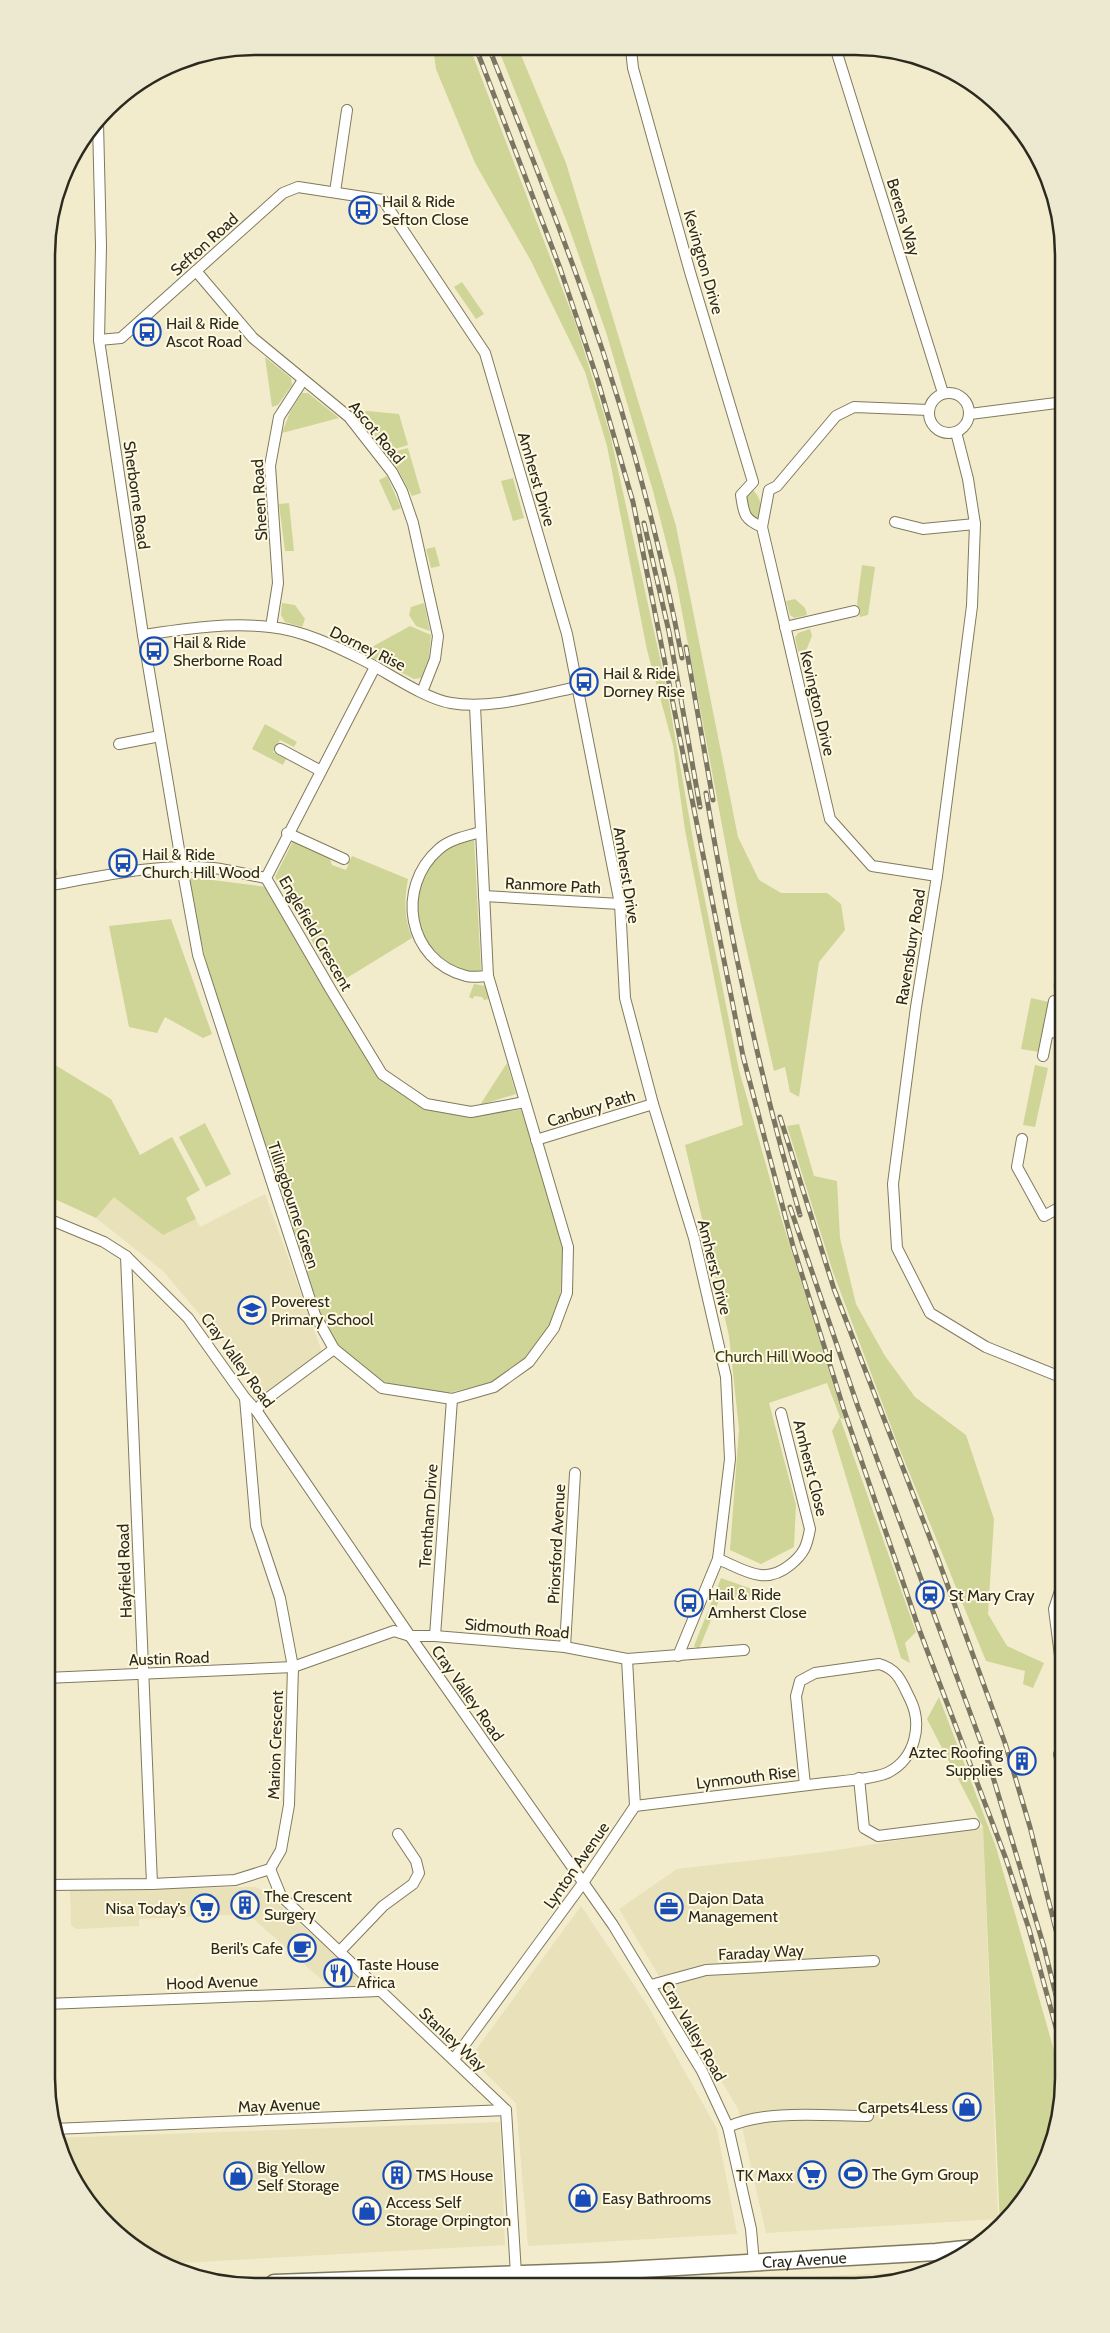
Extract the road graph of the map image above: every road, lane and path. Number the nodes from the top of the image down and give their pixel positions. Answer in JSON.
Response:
{"nodes":[{"id":1,"x":632,"y":55,"type":"edge"},
{"id":2,"x":838,"y":55,"type":"edge"},
{"id":3,"x":347,"y":110,"type":"dead end"},
{"id":4,"x":98,"y":131,"type":"edge"},
{"id":5,"x":335,"y":192,"type":"junction"},
{"id":6,"x":196,"y":272,"type":"junction"},
{"id":7,"x":99,"y":340,"type":"junction"},
{"id":8,"x":303,"y":380,"type":"junction"},
{"id":9,"x":944,"y":393,"type":"junction"},
{"id":10,"x":1055,"y":403,"type":"edge"},
{"id":11,"x":928,"y":410,"type":"junction"},
{"id":12,"x":970,"y":414,"type":"junction"},
{"id":13,"x":956,"y":432,"type":"junction"},
{"id":14,"x":753,"y":482,"type":"junction"},
{"id":15,"x":769,"y":490,"type":"junction"},
{"id":16,"x":896,"y":522,"type":"dead end"},
{"id":17,"x":975,"y":524,"type":"junction"},
{"id":18,"x":762,"y":527,"type":"junction"},
{"id":19,"x":854,"y":611,"type":"dead end"},
{"id":20,"x":271,"y":626,"type":"junction"},
{"id":21,"x":785,"y":627,"type":"junction"},
{"id":22,"x":142,"y":635,"type":"junction"},
{"id":23,"x":376,"y":667,"type":"junction"},
{"id":24,"x":578,"y":687,"type":"junction"},
{"id":25,"x":422,"y":692,"type":"junction"},
{"id":26,"x":475,"y":706,"type":"junction"},
{"id":27,"x":160,"y":736,"type":"junction"},
{"id":28,"x":119,"y":744,"type":"dead end"},
{"id":29,"x":280,"y":749,"type":"dead end"},
{"id":30,"x":321,"y":770,"type":"junction"},
{"id":31,"x":481,"y":832,"type":"junction"},
{"id":32,"x":287,"y":833,"type":"junction"},
{"id":33,"x":344,"y":859,"type":"dead end"},
{"id":34,"x":182,"y":867,"type":"junction"},
{"id":35,"x":937,"y":876,"type":"junction"},
{"id":36,"x":266,"y":878,"type":"junction"},
{"id":37,"x":55,"y":884,"type":"edge"},
{"id":38,"x":484,"y":896,"type":"junction"},
{"id":39,"x":620,"y":904,"type":"junction"},
{"id":40,"x":488,"y":976,"type":"junction"},
{"id":41,"x":1054,"y":1001,"type":"dead end"},
{"id":42,"x":1048,"y":1032,"type":"junction"},
{"id":43,"x":1055,"y":1032,"type":"edge"},
{"id":44,"x":1044,"y":1056,"type":"dead end"},
{"id":45,"x":525,"y":1102,"type":"junction"},
{"id":46,"x":653,"y":1104,"type":"junction"},
{"id":47,"x":1022,"y":1139,"type":"dead end"},
{"id":48,"x":536,"y":1140,"type":"junction"},
{"id":49,"x":1055,"y":1210,"type":"edge"},
{"id":50,"x":55,"y":1222,"type":"edge"},
{"id":51,"x":126,"y":1256,"type":"junction"},
{"id":52,"x":334,"y":1349,"type":"junction"},
{"id":53,"x":1055,"y":1374,"type":"edge"},
{"id":54,"x":245,"y":1398,"type":"junction"},
{"id":55,"x":452,"y":1399,"type":"junction"},
{"id":56,"x":256,"y":1410,"type":"junction"},
{"id":57,"x":781,"y":1413,"type":"dead end"},
{"id":58,"x":575,"y":1473,"type":"dead end"},
{"id":59,"x":718,"y":1559,"type":"junction"},
{"id":60,"x":410,"y":1636,"type":"junction"},
{"id":61,"x":435,"y":1636,"type":"junction"},
{"id":62,"x":565,"y":1647,"type":"junction"},
{"id":63,"x":744,"y":1650,"type":"dead end"},
{"id":64,"x":678,"y":1656,"type":"junction"},
{"id":65,"x":627,"y":1659,"type":"junction"},
{"id":66,"x":293,"y":1667,"type":"junction"},
{"id":67,"x":144,"y":1674,"type":"junction"},
{"id":68,"x":55,"y":1678,"type":"edge"},
{"id":69,"x":859,"y":1778,"type":"junction"},
{"id":70,"x":805,"y":1785,"type":"junction"},
{"id":71,"x":635,"y":1806,"type":"junction"},
{"id":72,"x":974,"y":1824,"type":"dead end"},
{"id":73,"x":398,"y":1834,"type":"dead end"},
{"id":74,"x":270,"y":1869,"type":"junction"},
{"id":75,"x":583,"y":1883,"type":"junction"},
{"id":76,"x":152,"y":1884,"type":"junction"},
{"id":77,"x":55,"y":1885,"type":"edge"},
{"id":78,"x":340,"y":1951,"type":"junction"},
{"id":79,"x":874,"y":1961,"type":"dead end"},
{"id":80,"x":651,"y":1985,"type":"junction"},
{"id":81,"x":379,"y":1991,"type":"junction"},
{"id":82,"x":55,"y":2004,"type":"edge"},
{"id":83,"x":454,"y":2059,"type":"junction"},
{"id":84,"x":506,"y":2110,"type":"junction"},
{"id":85,"x":868,"y":2116,"type":"dead end"},
{"id":86,"x":728,"y":2127,"type":"junction"},
{"id":87,"x":62,"y":2129,"type":"edge"},
{"id":88,"x":957,"y":2250,"type":"edge"},
{"id":89,"x":754,"y":2263,"type":"junction"},
{"id":90,"x":516,"y":2274,"type":"junction"},
{"id":91,"x":476,"y":2278,"type":"edge"}],
"edges":[{"from":1,"to":14,"type":"street","name":"Kevington Drive"},
{"from":2,"to":9,"type":"street","name":"Berens Way"},
{"from":3,"to":5,"type":"street"},
{"from":4,"to":7,"type":"street","name":"Sherborne Road"},
{"from":5,"to":6,"type":"street","name":"Sefton Road"},
{"from":5,"to":24,"type":"street","name":"Amherst Drive"},
{"from":6,"to":7,"type":"street","name":"Sefton Road"},
{"from":6,"to":8,"type":"street","name":"Ascot Road"},
{"from":7,"to":22,"type":"street","name":"Sherborne Road"},
{"from":8,"to":20,"type":"street","name":"Sheen Road"},
{"from":8,"to":25,"type":"street","name":"Ascot Road"},
{"from":9,"to":11,"type":"street"},
{"from":9,"to":12,"type":"street"},
{"from":10,"to":12,"type":"street"},
{"from":11,"to":13,"type":"street"},
{"from":11,"to":15,"type":"street"},
{"from":12,"to":13,"type":"street"},
{"from":13,"to":17,"type":"street","name":"Ravensbury Road"},
{"from":14,"to":15,"type":"street"},
{"from":14,"to":18,"type":"street"},
{"from":15,"to":18,"type":"street"},
{"from":16,"to":17,"type":"street"},
{"from":17,"to":35,"type":"street","name":"Ravensbury Road"},
{"from":18,"to":21,"type":"street","name":"Kevington Drive"},
{"from":19,"to":21,"type":"street"},
{"from":20,"to":22,"type":"street","name":"Dorney Rise"},
{"from":20,"to":23,"type":"street","name":"Dorney Rise"},
{"from":21,"to":35,"type":"street","name":"Kevington Drive"},
{"from":22,"to":27,"type":"street","name":"Sherborne Road"},
{"from":23,"to":25,"type":"street","name":"Dorney Rise"},
{"from":23,"to":30,"type":"street","name":"Englefield Crescent"},
{"from":24,"to":26,"type":"street","name":"Dorney Rise"},
{"from":24,"to":39,"type":"street","name":"Amherst Drive"},
{"from":25,"to":26,"type":"street","name":"Dorney Rise"},
{"from":26,"to":31,"type":"street","name":"Tillingbourne Green"},
{"from":27,"to":28,"type":"street"},
{"from":27,"to":34,"type":"street","name":"Sherborne Road"},
{"from":29,"to":30,"type":"street"},
{"from":30,"to":32,"type":"street","name":"Englefield Crescent"},
{"from":31,"to":38,"type":"street","name":"Tillingbourne Green"},
{"from":31,"to":40,"type":"street"},
{"from":32,"to":33,"type":"street"},
{"from":32,"to":36,"type":"street","name":"Englefield Crescent"},
{"from":34,"to":36,"type":"street"},
{"from":34,"to":37,"type":"street"},
{"from":34,"to":52,"type":"street","name":"Tillingbourne Green"},
{"from":35,"to":53,"type":"street","name":"Ravensbury Road"},
{"from":36,"to":45,"type":"street","name":"Englefield Crescent"},
{"from":38,"to":39,"type":"street","name":"Ranmore Path"},
{"from":38,"to":40,"type":"street","name":"Tillingbourne Green"},
{"from":39,"to":46,"type":"street","name":"Amherst Drive"},
{"from":40,"to":45,"type":"street","name":"Tillingbourne Green"},
{"from":41,"to":42,"type":"street"},
{"from":42,"to":43,"type":"street"},
{"from":42,"to":44,"type":"street"},
{"from":45,"to":48,"type":"street","name":"Tillingbourne Green"},
{"from":46,"to":48,"type":"street","name":"Canbury Path"},
{"from":46,"to":59,"type":"street","name":"Amherst Drive"},
{"from":47,"to":49,"type":"street"},
{"from":48,"to":55,"type":"street","name":"Tillingbourne Green"},
{"from":50,"to":51,"type":"street","name":"Cray Valley Road"},
{"from":51,"to":54,"type":"street","name":"Cray Valley Road"},
{"from":51,"to":67,"type":"street","name":"Hayfield Road"},
{"from":52,"to":55,"type":"street","name":"Tillingbourne Green"},
{"from":52,"to":56,"type":"street"},
{"from":54,"to":56,"type":"street","name":"Cray Valley Road"},
{"from":54,"to":66,"type":"street","name":"Marion Crescent"},
{"from":55,"to":61,"type":"street","name":"Trentham Drive"},
{"from":56,"to":60,"type":"street","name":"Cray Valley Road"},
{"from":57,"to":59,"type":"street","name":"Amherst Close"},
{"from":58,"to":62,"type":"street","name":"Priorsford Avenue"},
{"from":59,"to":64,"type":"street","name":"Amherst Drive"},
{"from":60,"to":61,"type":"street","name":"Sidmouth Road"},
{"from":60,"to":66,"type":"street","name":"Sidmouth Road"},
{"from":60,"to":75,"type":"street","name":"Cray Valley Road"},
{"from":61,"to":62,"type":"street","name":"Sidmouth Road"},
{"from":62,"to":65,"type":"street","name":"Sidmouth Road"},
{"from":63,"to":64,"type":"street","name":"Sidmouth Road"},
{"from":64,"to":65,"type":"street","name":"Sidmouth Road"},
{"from":65,"to":71,"type":"street"},
{"from":66,"to":67,"type":"street","name":"Austin Road"},
{"from":66,"to":74,"type":"street","name":"Marion Crescent"},
{"from":67,"to":68,"type":"street","name":"Austin Road"},
{"from":67,"to":76,"type":"street","name":"Hayfield Road"},
{"from":69,"to":70,"type":"street","name":"Lynmouth Rise"},
{"from":69,"to":70,"type":"street"},
{"from":69,"to":72,"type":"street"},
{"from":70,"to":71,"type":"street","name":"Lynmouth Rise"},
{"from":71,"to":75,"type":"street","name":"Lynton Avenue"},
{"from":73,"to":78,"type":"street"},
{"from":74,"to":76,"type":"street"},
{"from":74,"to":78,"type":"street","name":"Stanley Way"},
{"from":75,"to":80,"type":"street","name":"Cray Valley Road"},
{"from":75,"to":83,"type":"street","name":"Lynton Avenue"},
{"from":76,"to":77,"type":"street"},
{"from":78,"to":81,"type":"street","name":"Stanley Way"},
{"from":79,"to":80,"type":"street","name":"Faraday Way"},
{"from":80,"to":86,"type":"street","name":"Cray Valley Road"},
{"from":81,"to":82,"type":"street","name":"Hood Avenue"},
{"from":81,"to":83,"type":"street","name":"Stanley Way"},
{"from":83,"to":84,"type":"street","name":"Stanley Way"},
{"from":84,"to":87,"type":"street","name":"May Avenue"},
{"from":84,"to":90,"type":"street"},
{"from":85,"to":86,"type":"street"},
{"from":86,"to":89,"type":"street","name":"Cray Valley Road"},
{"from":88,"to":89,"type":"main road","name":"Cray Avenue"},
{"from":89,"to":90,"type":"main road","name":"Cray Avenue"},
{"from":90,"to":91,"type":"main road","name":"Cray Avenue"}]}
